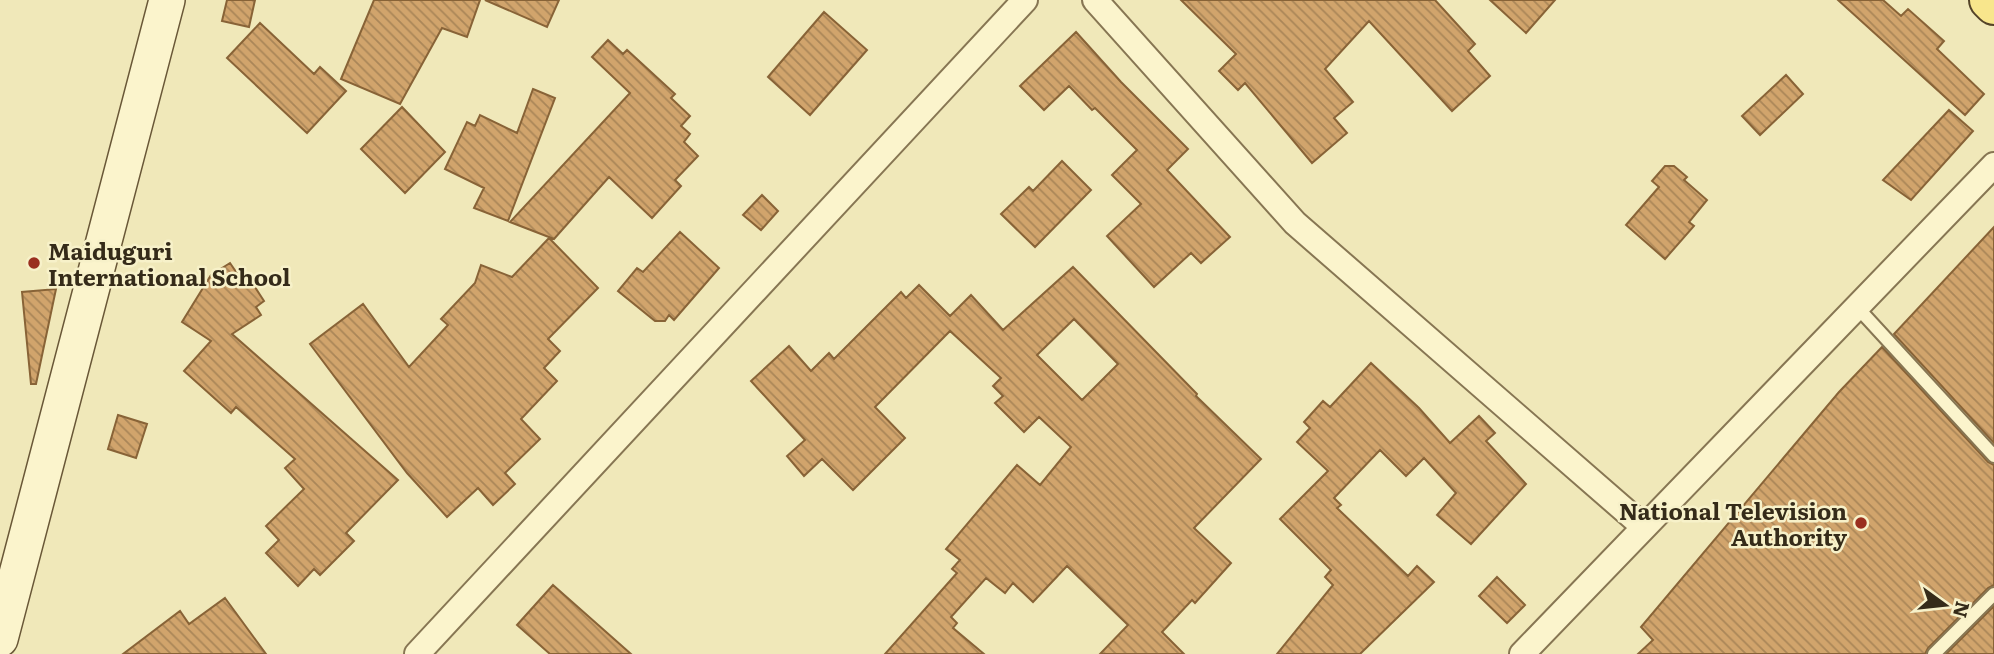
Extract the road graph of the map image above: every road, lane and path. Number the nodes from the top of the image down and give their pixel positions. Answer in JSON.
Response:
{"nodes":[{"id":1,"x":167,"y":0,"type":"edge"},
{"id":2,"x":1025,"y":0,"type":"edge"},
{"id":3,"x":1095,"y":0,"type":"edge"},
{"id":4,"x":1989,"y":0,"type":"edge"},
{"id":5,"x":1994,"y":5,"type":"edge"},
{"id":6,"x":1994,"y":165,"type":"edge"},
{"id":7,"x":1857,"y":307,"type":"junction"},
{"id":8,"x":1994,"y":456,"type":"edge"},
{"id":9,"x":1644,"y":527,"type":"junction"},
{"id":10,"x":1994,"y":594,"type":"edge"},
{"id":11,"x":0,"y":639,"type":"edge"},
{"id":12,"x":418,"y":654,"type":"edge"},
{"id":13,"x":1521,"y":654,"type":"edge"},
{"id":14,"x":1934,"y":654,"type":"edge"}],
"edges":[{"from":1,"to":11,"type":"street"},
{"from":2,"to":12,"type":"street"},
{"from":3,"to":9,"type":"street"},
{"from":4,"to":5,"type":"main road"},
{"from":6,"to":7,"type":"street"},
{"from":7,"to":8,"type":"lane"},
{"from":7,"to":9,"type":"street"},
{"from":9,"to":13,"type":"street"},
{"from":10,"to":14,"type":"lane"}]}
